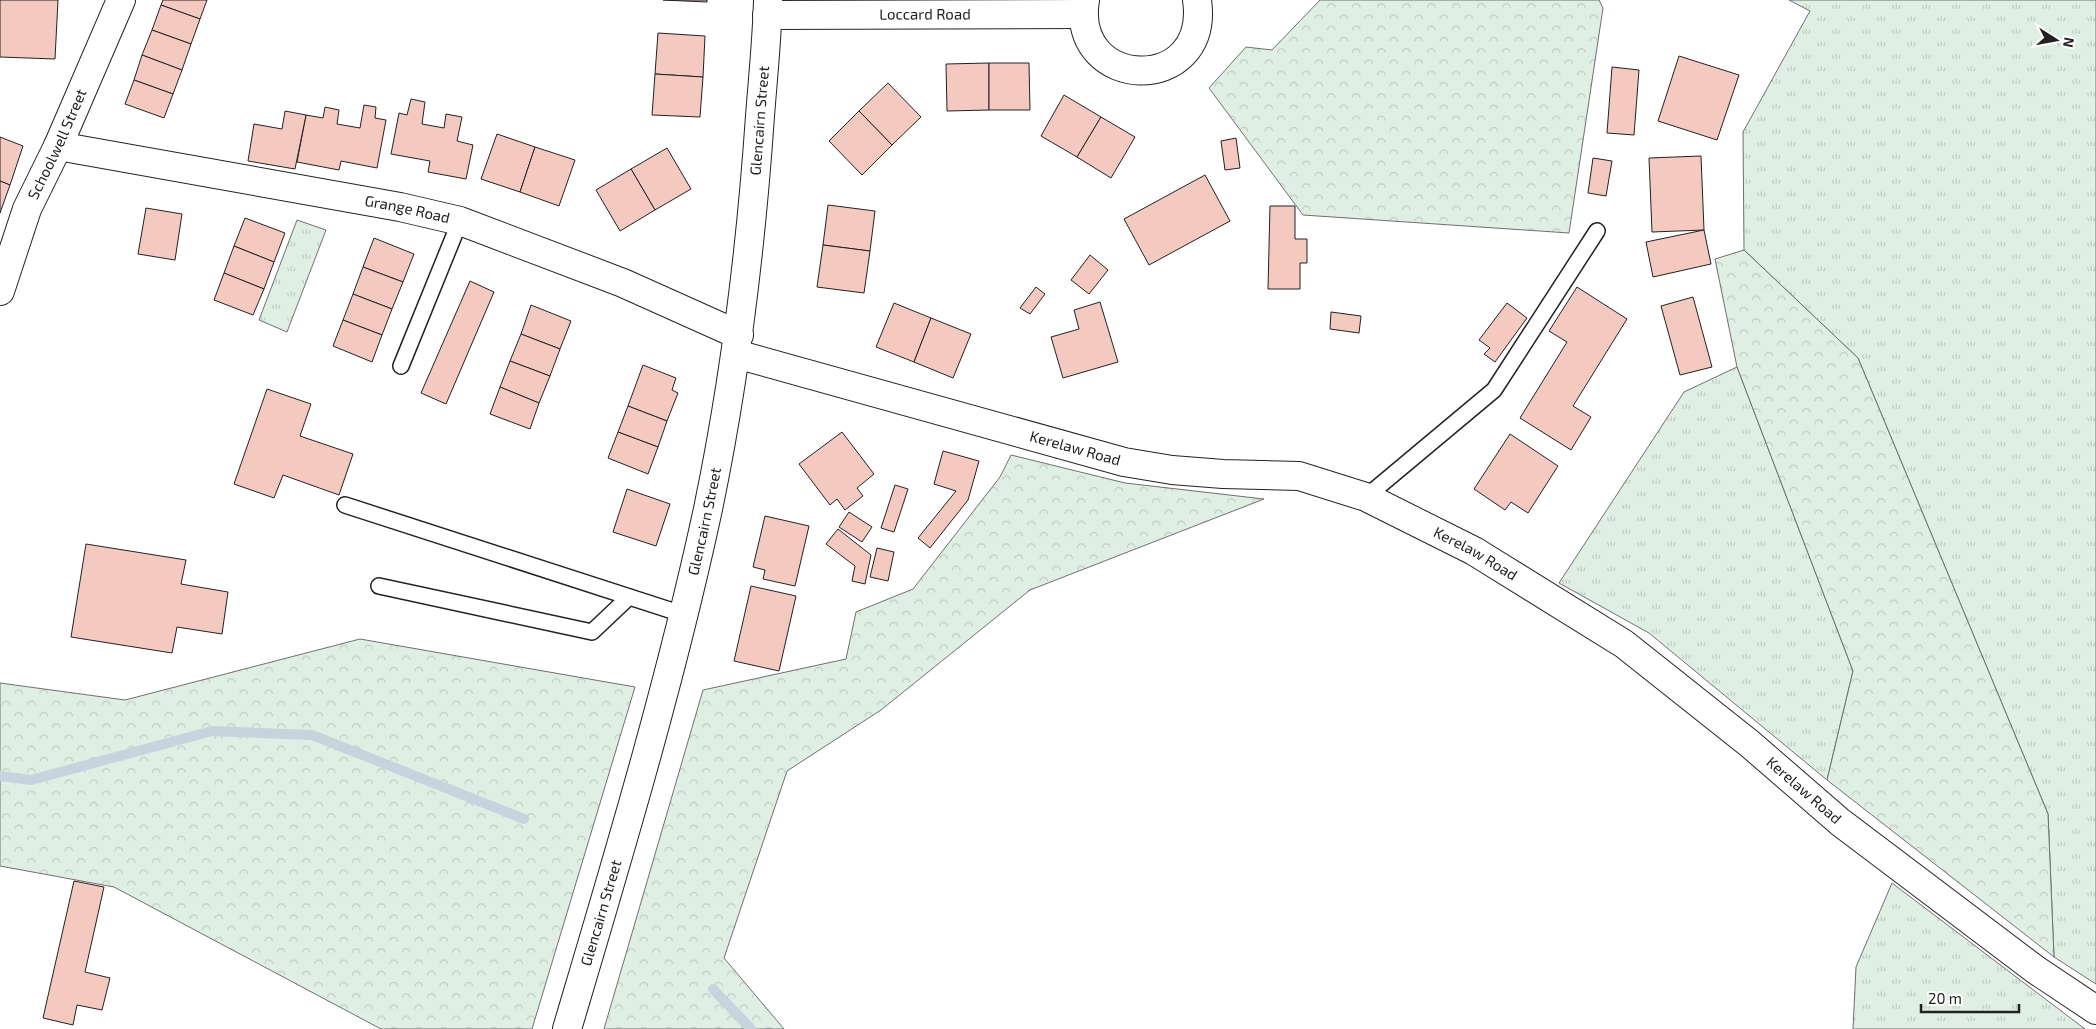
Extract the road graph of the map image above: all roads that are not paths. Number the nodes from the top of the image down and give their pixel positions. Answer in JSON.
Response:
{"nodes":[{"id":1,"x":121,"y":0,"type":"edge"},
{"id":2,"x":1197,"y":0,"type":"edge"},
{"id":3,"x":1084,"y":7,"type":"edge"},
{"id":4,"x":767,"y":8,"type":"edge"},
{"id":5,"x":58,"y":146,"type":"junction"},
{"id":6,"x":460,"y":221,"type":"junction"},
{"id":7,"x":1597,"y":231,"type":"dead end"},
{"id":8,"x":0,"y":291,"type":"edge"},
{"id":9,"x":738,"y":344,"type":"junction"},
{"id":10,"x":401,"y":366,"type":"dead end"},
{"id":11,"x":1366,"y":497,"type":"junction"},
{"id":12,"x":345,"y":505,"type":"dead end"},
{"id":13,"x":380,"y":586,"type":"dead end"},
{"id":14,"x":629,"y":597,"type":"junction"},
{"id":15,"x":682,"y":614,"type":"junction"},
{"id":16,"x":2096,"y":1010,"type":"edge"},
{"id":17,"x":567,"y":1029,"type":"edge"}],
"edges":[{"from":1,"to":5,"type":"street","name":"Schoolwell Street"},
{"from":2,"to":3,"type":"street","name":"Loccard Road"},
{"from":3,"to":4,"type":"street","name":"Loccard Road"},
{"from":4,"to":9,"type":"street","name":"Glencairn Street"},
{"from":5,"to":6,"type":"street","name":"Grange Road"},
{"from":5,"to":8,"type":"street","name":"Schoolwell Street"},
{"from":6,"to":9,"type":"street","name":"Grange Road"},
{"from":6,"to":10,"type":"lane"},
{"from":7,"to":11,"type":"lane"},
{"from":9,"to":11,"type":"street","name":"Kerelaw Road"},
{"from":9,"to":15,"type":"street","name":"Glencairn Street"},
{"from":11,"to":16,"type":"street","name":"Kerelaw Road"},
{"from":12,"to":14,"type":"lane"},
{"from":13,"to":14,"type":"lane"},
{"from":14,"to":15,"type":"lane"},
{"from":15,"to":17,"type":"street","name":"Glencairn Street"}]}
